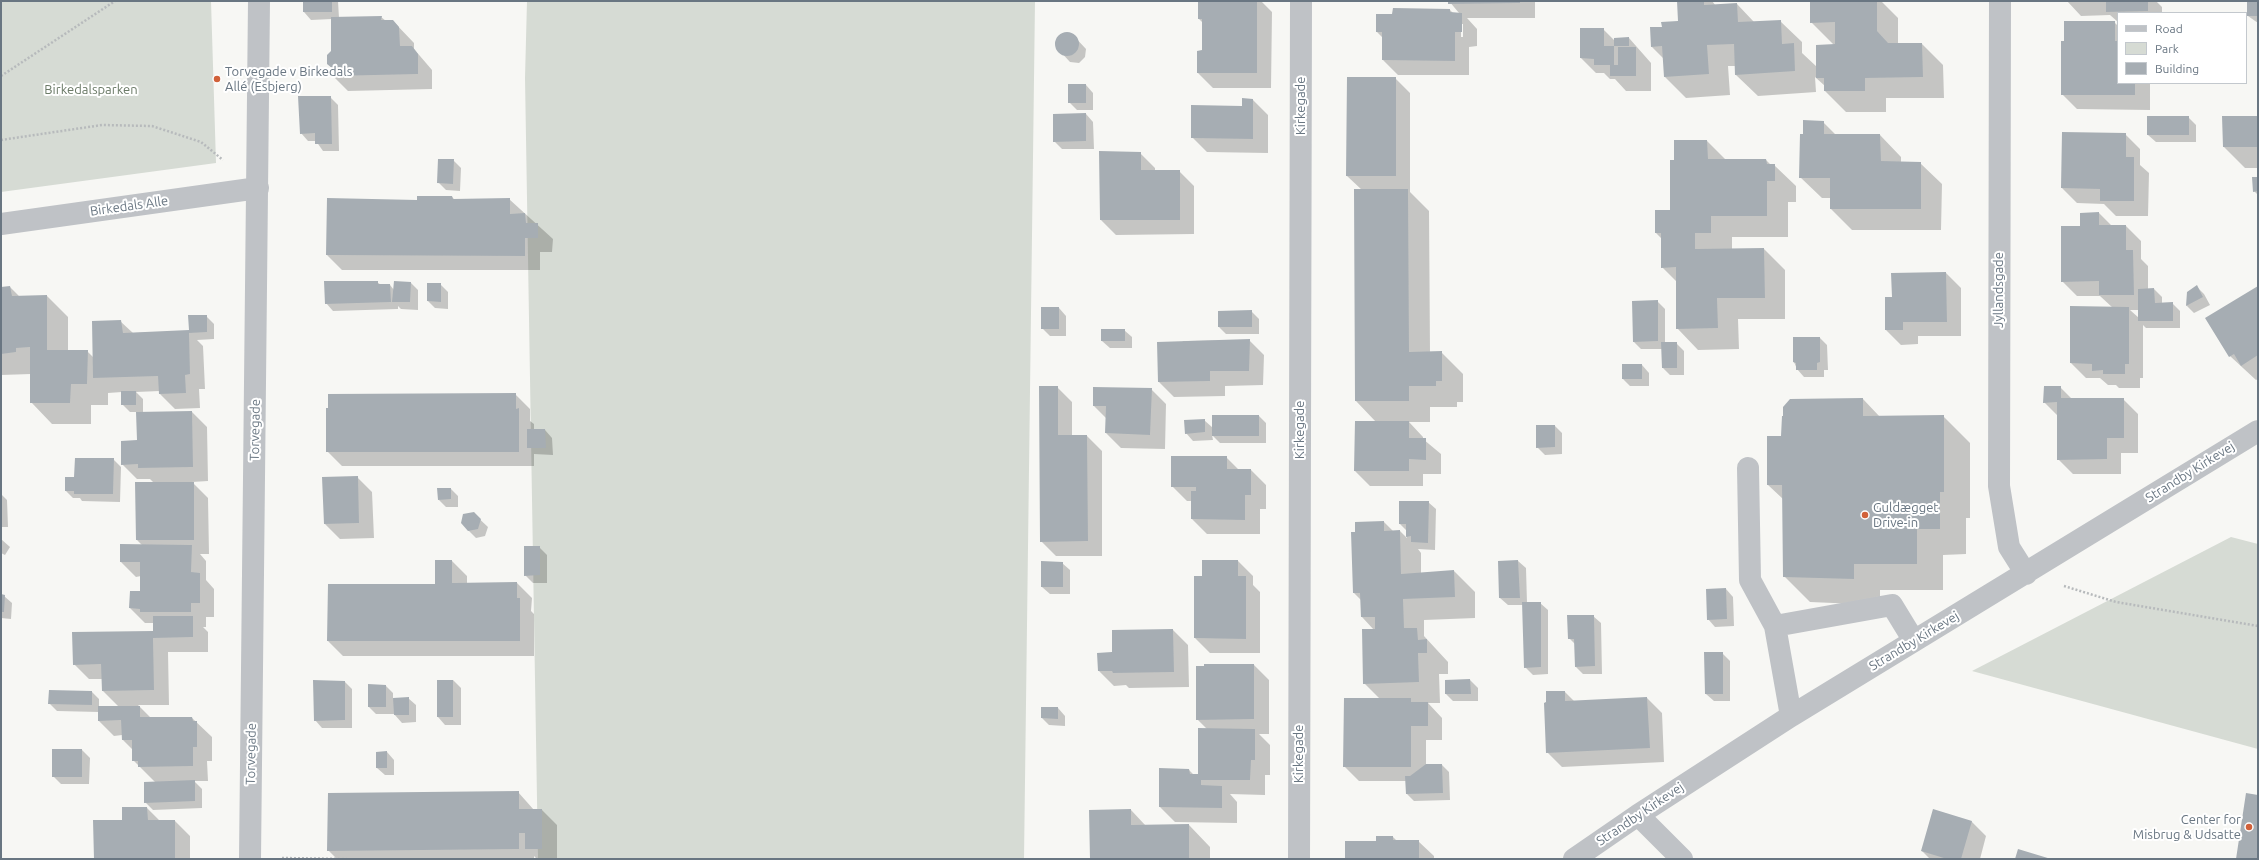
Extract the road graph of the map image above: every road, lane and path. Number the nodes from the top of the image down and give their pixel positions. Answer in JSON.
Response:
{"nodes":[{"id":1,"x":115,"y":1,"type":"edge"},
{"id":2,"x":259,"y":1,"type":"edge"},
{"id":3,"x":1301,"y":1,"type":"edge"},
{"id":4,"x":2000,"y":1,"type":"edge"},
{"id":5,"x":1,"y":76,"type":"edge"},
{"id":6,"x":1,"y":140,"type":"edge"},
{"id":7,"x":258,"y":188,"type":"junction"},
{"id":8,"x":1,"y":224,"type":"edge"},
{"id":9,"x":2258,"y":430,"type":"edge"},
{"id":10,"x":1748,"y":468,"type":"dead end"},
{"id":11,"x":2026,"y":574,"type":"junction"},
{"id":12,"x":1775,"y":626,"type":"junction"},
{"id":13,"x":2258,"y":626,"type":"edge"},
{"id":14,"x":1914,"y":641,"type":"junction"},
{"id":15,"x":1791,"y":716,"type":"junction"},
{"id":16,"x":1638,"y":815,"type":"junction"},
{"id":17,"x":250,"y":858,"type":"edge"},
{"id":18,"x":347,"y":859,"type":"edge"},
{"id":19,"x":1298,"y":859,"type":"edge"},
{"id":20,"x":1574,"y":859,"type":"edge"},
{"id":21,"x":1682,"y":859,"type":"edge"}],
"edges":[{"from":1,"to":5,"type":"path"},
{"from":2,"to":7,"type":"street","name":"Torvegade"},
{"from":3,"to":19,"type":"street","name":"Kirkegade"},
{"from":4,"to":11,"type":"street","name":"Jyllandsgade"},
{"from":6,"to":7,"type":"path"},
{"from":7,"to":8,"type":"street","name":"Birkedals Alle"},
{"from":7,"to":17,"type":"street","name":"Torvegade"},
{"from":9,"to":11,"type":"street","name":"Strandby Kirkevej"},
{"from":10,"to":12,"type":"street"},
{"from":11,"to":13,"type":"path"},
{"from":11,"to":14,"type":"street","name":"Strandby Kirkevej"},
{"from":12,"to":14,"type":"street"},
{"from":12,"to":15,"type":"street"},
{"from":14,"to":15,"type":"street","name":"Strandby Kirkevej"},
{"from":15,"to":16,"type":"street","name":"Strandby Kirkevej"},
{"from":16,"to":20,"type":"street","name":"Strandby Kirkevej"},
{"from":16,"to":21,"type":"street"},
{"from":17,"to":18,"type":"path"}]}
